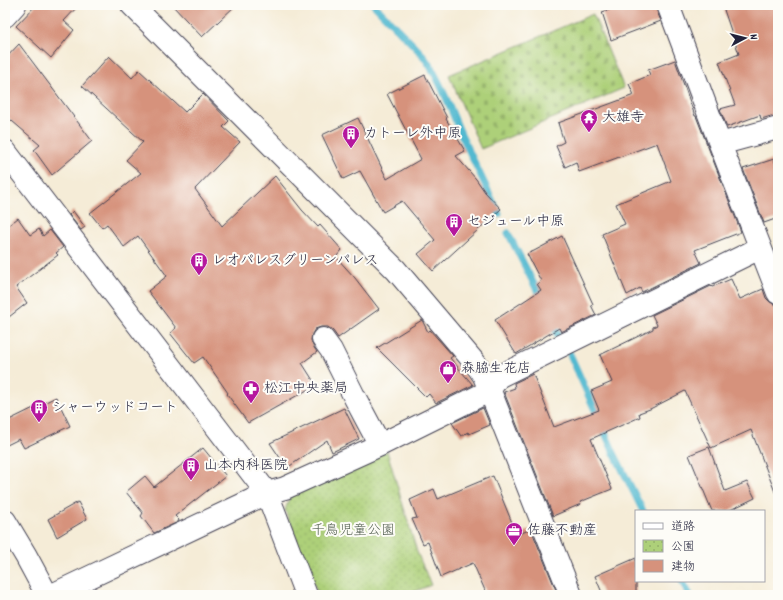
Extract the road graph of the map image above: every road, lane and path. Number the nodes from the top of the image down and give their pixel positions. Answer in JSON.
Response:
{"nodes":[{"id":1,"x":15,"y":5,"type":"edge"},
{"id":2,"x":132,"y":5,"type":"edge"},
{"id":3,"x":668,"y":5,"type":"edge"},
{"id":4,"x":5,"y":16,"type":"edge"},
{"id":5,"x":778,"y":128,"type":"edge"},
{"id":6,"x":720,"y":144,"type":"junction"},
{"id":7,"x":5,"y":152,"type":"edge"},
{"id":8,"x":760,"y":248,"type":"junction"},
{"id":9,"x":778,"y":293,"type":"edge"},
{"id":10,"x":323,"y":339,"type":"dead end"},
{"id":11,"x":490,"y":391,"type":"junction"},
{"id":12,"x":380,"y":444,"type":"junction"},
{"id":13,"x":267,"y":493,"type":"junction"},
{"id":14,"x":5,"y":521,"type":"edge"},
{"id":15,"x":47,"y":595,"type":"edge"},
{"id":16,"x":52,"y":595,"type":"edge"},
{"id":17,"x":306,"y":595,"type":"edge"},
{"id":18,"x":571,"y":595,"type":"edge"}],
"edges":[{"from":1,"to":4,"type":"street"},
{"from":2,"to":11,"type":"street"},
{"from":3,"to":6,"type":"street"},
{"from":5,"to":6,"type":"street"},
{"from":6,"to":8,"type":"street"},
{"from":7,"to":13,"type":"street"},
{"from":8,"to":9,"type":"street"},
{"from":8,"to":11,"type":"street"},
{"from":10,"to":12,"type":"street"},
{"from":11,"to":12,"type":"street"},
{"from":11,"to":18,"type":"street"},
{"from":12,"to":13,"type":"street"},
{"from":13,"to":16,"type":"street"},
{"from":13,"to":17,"type":"street"},
{"from":14,"to":15,"type":"street"}]}
